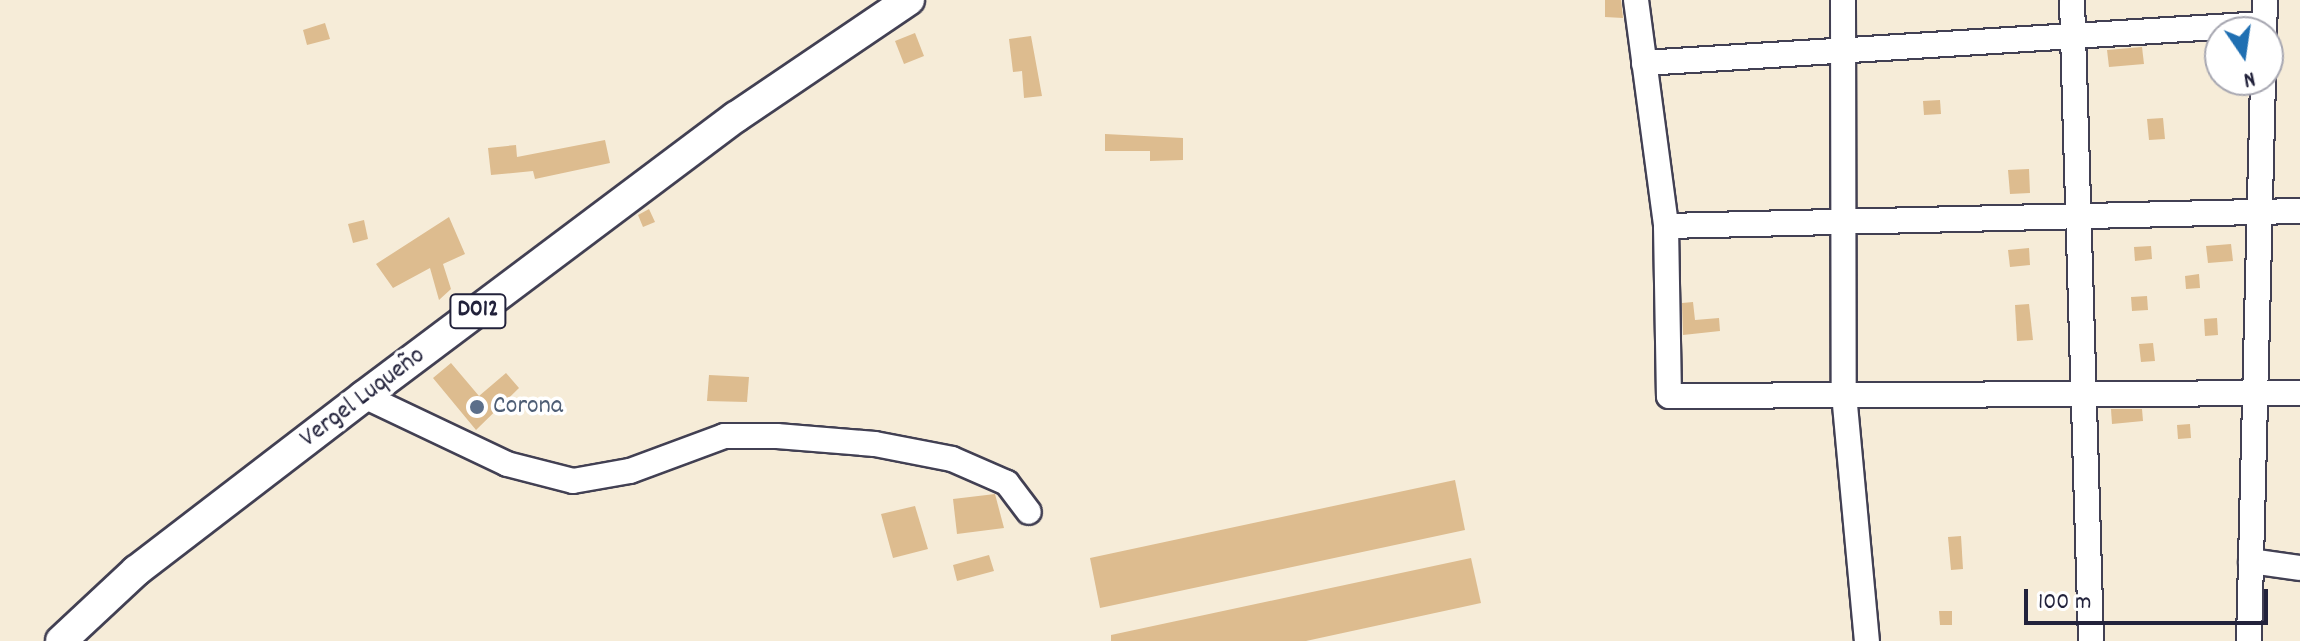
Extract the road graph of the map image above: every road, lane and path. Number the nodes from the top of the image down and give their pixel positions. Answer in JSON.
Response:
{"nodes":[{"id":1,"x":909,"y":0,"type":"edge"},
{"id":2,"x":1636,"y":0,"type":"edge"},
{"id":3,"x":1843,"y":0,"type":"edge"},
{"id":4,"x":2072,"y":0,"type":"edge"},
{"id":5,"x":2204,"y":24,"type":"edge"},
{"id":6,"x":2074,"y":36,"type":"junction"},
{"id":7,"x":1845,"y":50,"type":"junction"},
{"id":8,"x":1644,"y":63,"type":"junction"},
{"id":9,"x":2263,"y":96,"type":"edge"},
{"id":10,"x":2300,"y":211,"type":"edge"},
{"id":11,"x":2261,"y":212,"type":"junction"},
{"id":12,"x":2079,"y":217,"type":"junction"},
{"id":13,"x":1845,"y":222,"type":"junction"},
{"id":14,"x":1666,"y":226,"type":"junction"},
{"id":15,"x":2258,"y":391,"type":"junction"},
{"id":16,"x":2085,"y":392,"type":"junction"},
{"id":17,"x":2300,"y":393,"type":"edge"},
{"id":18,"x":1844,"y":394,"type":"junction"},
{"id":19,"x":364,"y":396,"type":"junction"},
{"id":20,"x":1029,"y":512,"type":"dead end"},
{"id":21,"x":2251,"y":561,"type":"junction"},
{"id":22,"x":2300,"y":568,"type":"edge"},
{"id":23,"x":61,"y":641,"type":"edge"},
{"id":24,"x":1867,"y":641,"type":"edge"},
{"id":25,"x":2091,"y":641,"type":"edge"},
{"id":26,"x":2249,"y":641,"type":"edge"}],
"edges":[{"from":1,"to":19,"type":"main road","name":"Vergel Luqueño","number":"D012"},
{"from":2,"to":8,"type":"lane"},
{"from":3,"to":7,"type":"lane"},
{"from":4,"to":6,"type":"lane"},
{"from":5,"to":6,"type":"lane"},
{"from":6,"to":7,"type":"lane"},
{"from":6,"to":12,"type":"lane"},
{"from":7,"to":8,"type":"lane"},
{"from":7,"to":13,"type":"lane"},
{"from":8,"to":14,"type":"lane"},
{"from":9,"to":11,"type":"lane"},
{"from":10,"to":11,"type":"lane"},
{"from":11,"to":12,"type":"lane"},
{"from":11,"to":15,"type":"lane"},
{"from":12,"to":13,"type":"lane"},
{"from":12,"to":16,"type":"lane"},
{"from":13,"to":14,"type":"lane"},
{"from":13,"to":18,"type":"lane"},
{"from":14,"to":18,"type":"lane"},
{"from":15,"to":16,"type":"lane"},
{"from":15,"to":17,"type":"lane"},
{"from":15,"to":21,"type":"lane"},
{"from":16,"to":18,"type":"lane"},
{"from":16,"to":25,"type":"lane"},
{"from":18,"to":24,"type":"lane"},
{"from":19,"to":20,"type":"lane"},
{"from":19,"to":23,"type":"main road","name":"Vergel Luqueño","number":"D012"},
{"from":21,"to":22,"type":"lane"},
{"from":21,"to":26,"type":"lane"}]}
